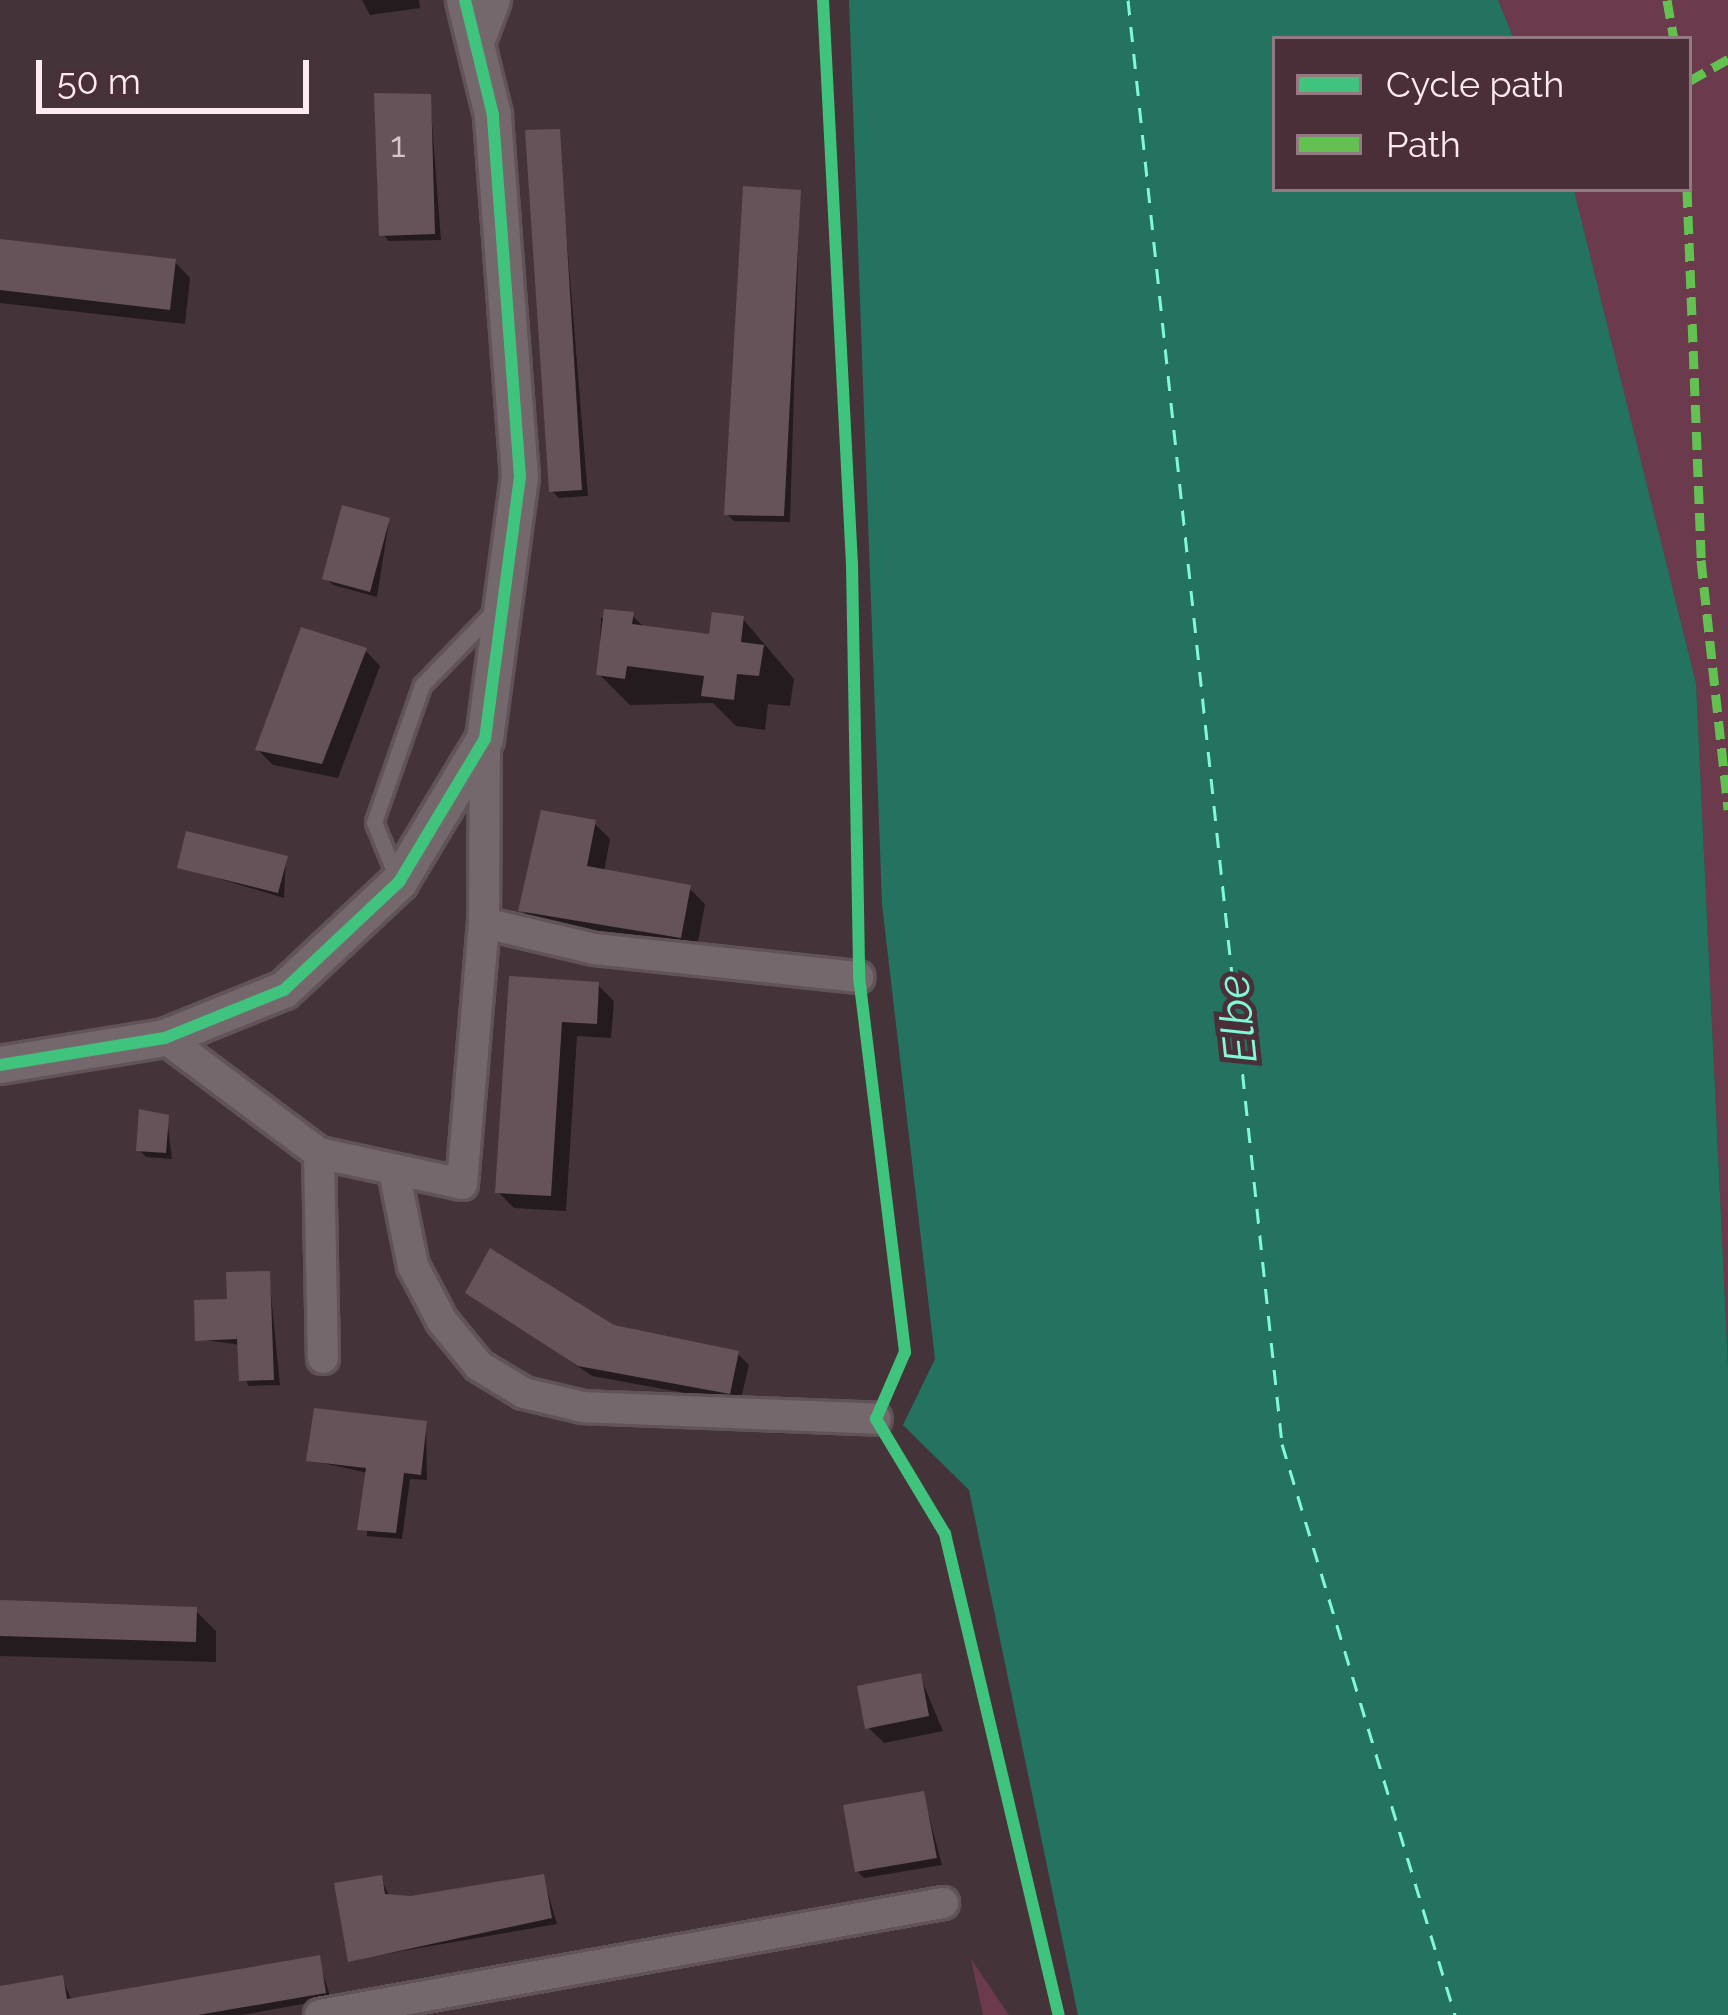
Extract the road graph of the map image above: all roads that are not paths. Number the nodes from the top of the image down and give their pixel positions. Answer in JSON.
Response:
{"nodes":[{"id":1,"x":465,"y":0,"type":"edge"},
{"id":2,"x":495,"y":0,"type":"edge"},
{"id":3,"x":479,"y":44,"type":"junction"},
{"id":4,"x":508,"y":596,"type":"junction"},
{"id":5,"x":485,"y":739,"type":"junction"},
{"id":6,"x":399,"y":882,"type":"junction"},
{"id":7,"x":484,"y":922,"type":"junction"},
{"id":8,"x":859,"y":977,"type":"dead end"},
{"id":9,"x":165,"y":1038,"type":"junction"},
{"id":10,"x":0,"y":1065,"type":"edge"},
{"id":11,"x":319,"y":1153,"type":"junction"},
{"id":12,"x":395,"y":1176,"type":"junction"},
{"id":13,"x":323,"y":1358,"type":"dead end"},
{"id":14,"x":876,"y":1419,"type":"dead end"},
{"id":15,"x":943,"y":1903,"type":"dead end"},
{"id":16,"x":320,"y":2015,"type":"edge"}],
"edges":[{"from":1,"to":3,"type":"street"},
{"from":2,"to":3,"type":"street"},
{"from":3,"to":4,"type":"street"},
{"from":4,"to":5,"type":"street"},
{"from":4,"to":6,"type":"lane"},
{"from":5,"to":6,"type":"street"},
{"from":5,"to":7,"type":"street"},
{"from":6,"to":9,"type":"street"},
{"from":7,"to":8,"type":"street"},
{"from":7,"to":12,"type":"street"},
{"from":9,"to":10,"type":"street"},
{"from":9,"to":11,"type":"street"},
{"from":11,"to":12,"type":"street"},
{"from":11,"to":13,"type":"street"},
{"from":12,"to":14,"type":"street"},
{"from":15,"to":16,"type":"street"}]}
